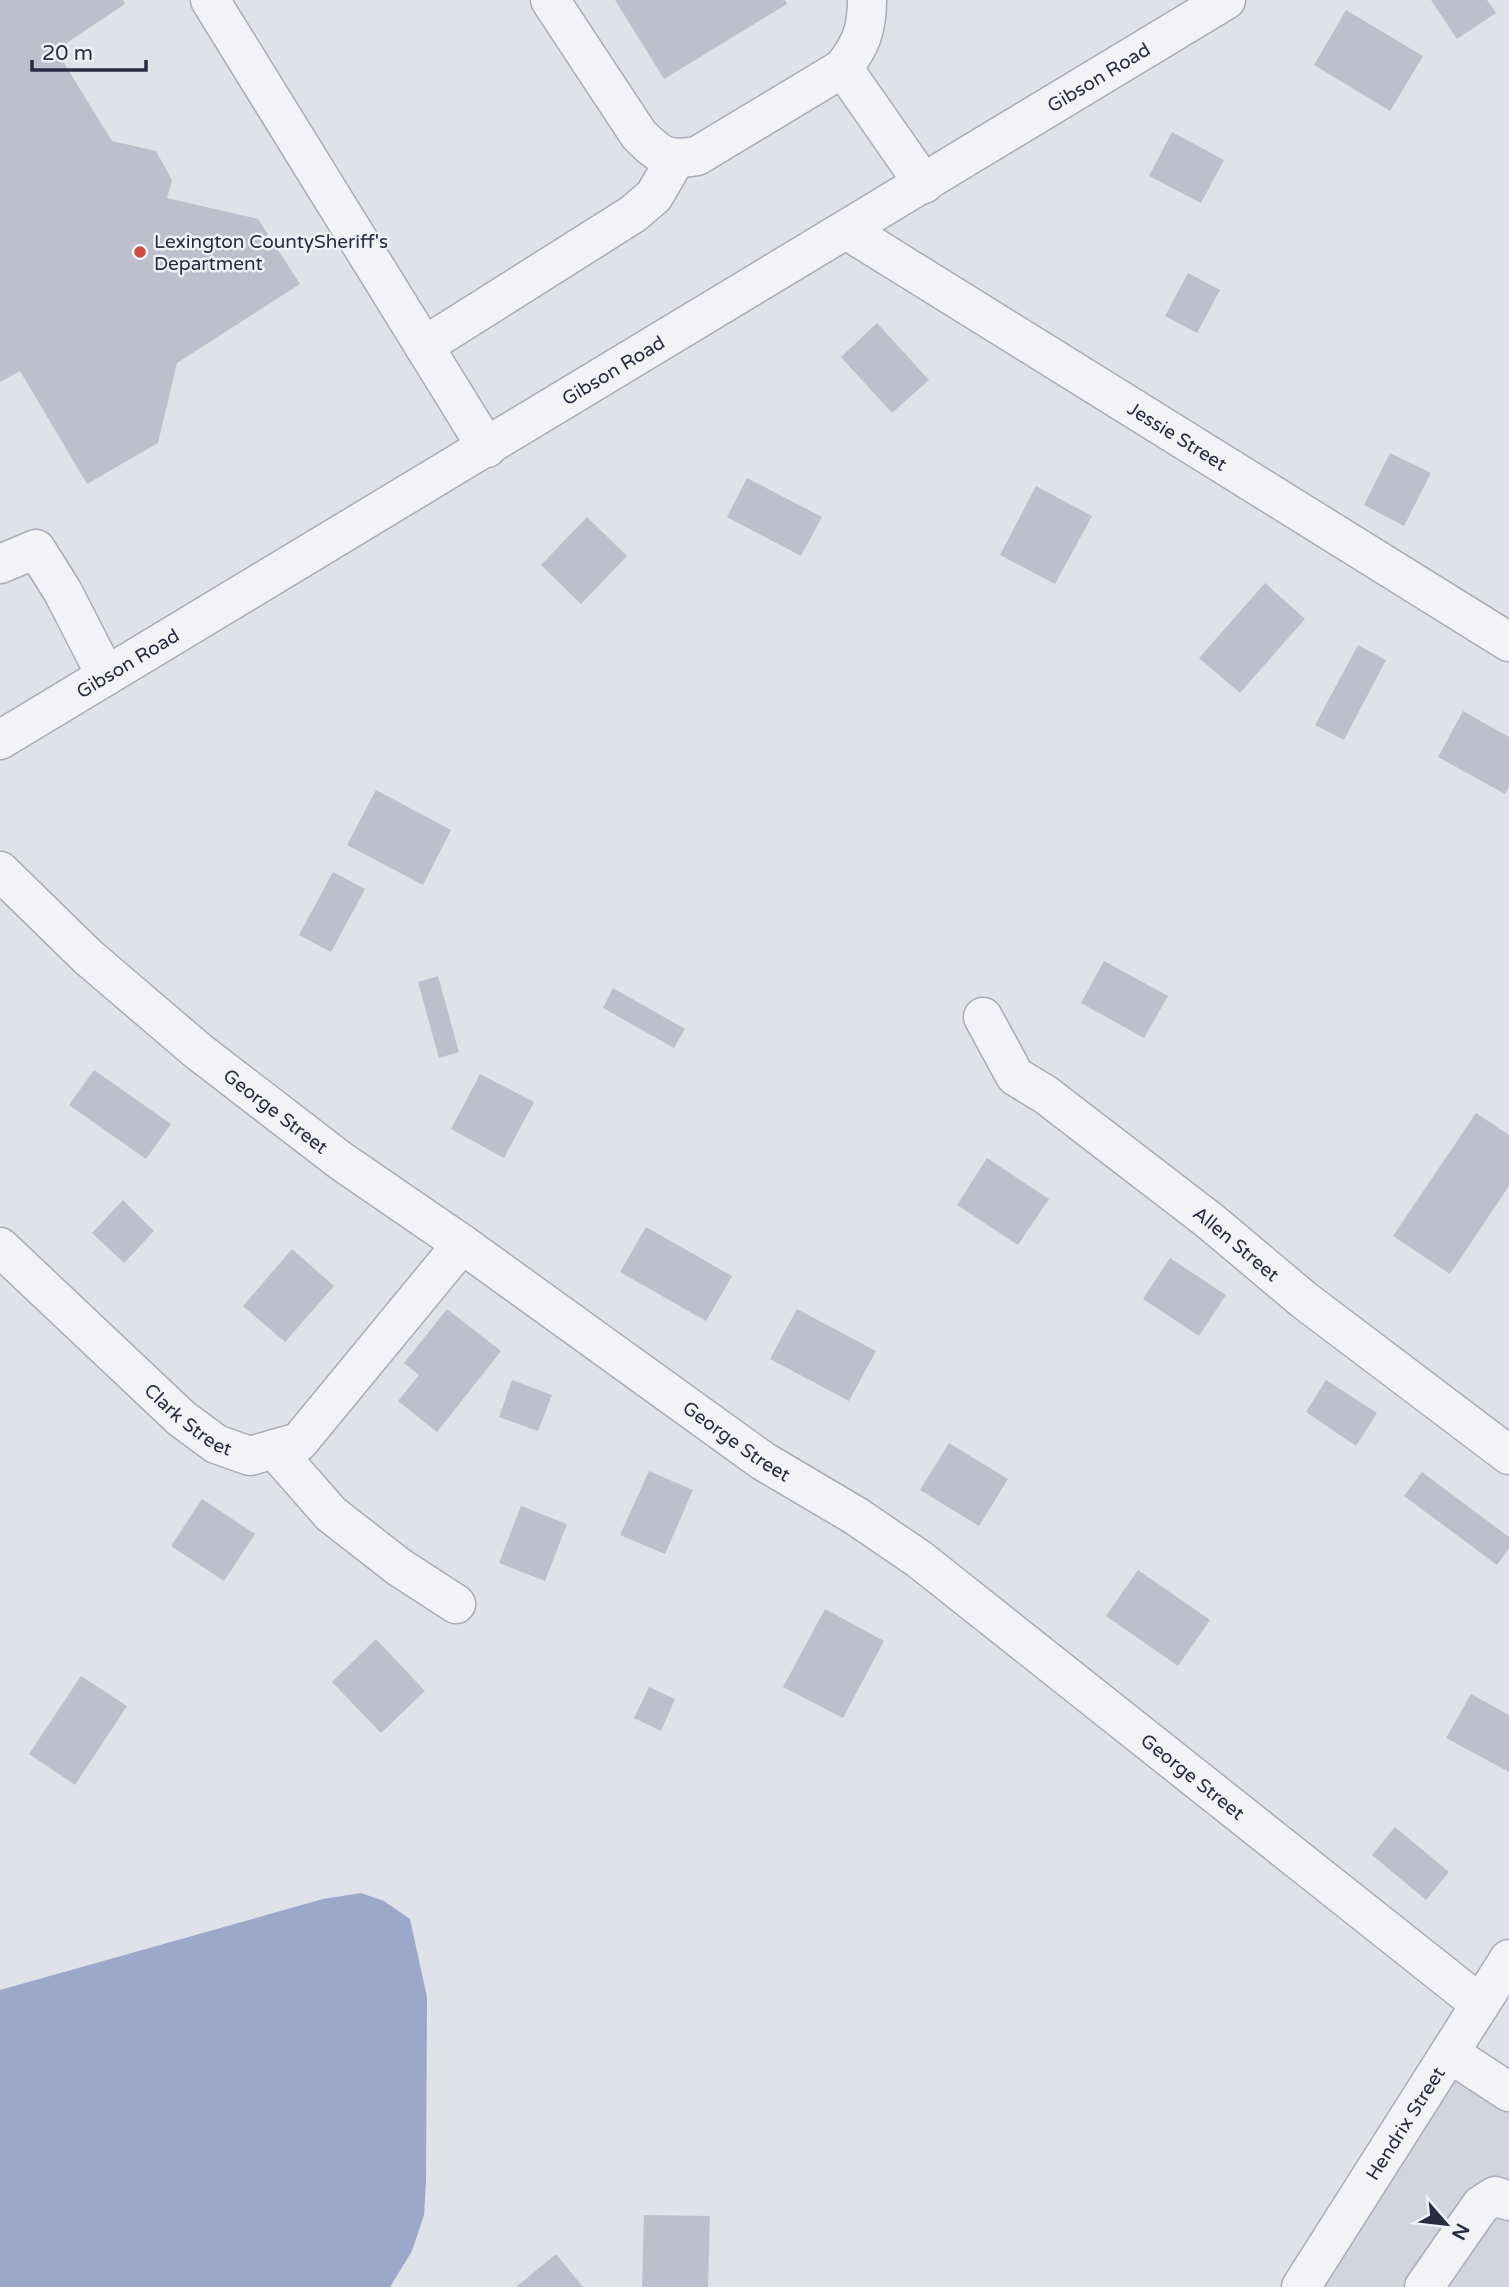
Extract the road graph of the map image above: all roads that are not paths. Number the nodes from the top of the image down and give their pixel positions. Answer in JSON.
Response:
{"nodes":[{"id":1,"x":210,"y":0,"type":"edge"},
{"id":2,"x":550,"y":0,"type":"edge"},
{"id":3,"x":867,"y":0,"type":"edge"},
{"id":4,"x":1225,"y":0,"type":"edge"},
{"id":5,"x":843,"y":68,"type":"junction"},
{"id":6,"x":675,"y":160,"type":"junction"},
{"id":7,"x":924,"y":184,"type":"junction"},
{"id":8,"x":848,"y":231,"type":"junction"},
{"id":9,"x":424,"y":346,"type":"junction"},
{"id":10,"x":487,"y":448,"type":"junction"},
{"id":11,"x":0,"y":564,"type":"edge"},
{"id":12,"x":1509,"y":642,"type":"edge"},
{"id":13,"x":106,"y":676,"type":"junction"},
{"id":14,"x":0,"y":740,"type":"edge"},
{"id":15,"x":0,"y":871,"type":"edge"},
{"id":16,"x":983,"y":1017,"type":"dead end"},
{"id":17,"x":462,"y":1244,"type":"junction"},
{"id":18,"x":0,"y":1247,"type":"edge"},
{"id":19,"x":274,"y":1449,"type":"junction"},
{"id":20,"x":1509,"y":1455,"type":"edge"},
{"id":21,"x":456,"y":1604,"type":"dead end"},
{"id":22,"x":1509,"y":1959,"type":"edge"},
{"id":23,"x":1480,"y":2004,"type":"junction"},
{"id":24,"x":1451,"y":2054,"type":"junction"},
{"id":25,"x":1509,"y":2092,"type":"edge"},
{"id":26,"x":1509,"y":2201,"type":"edge"},
{"id":27,"x":1301,"y":2287,"type":"edge"},
{"id":28,"x":1424,"y":2287,"type":"edge"}],
"edges":[{"from":1,"to":9,"type":"street"},
{"from":2,"to":6,"type":"street"},
{"from":3,"to":5,"type":"street"},
{"from":4,"to":7,"type":"street","name":"Gibson Road"},
{"from":5,"to":6,"type":"street"},
{"from":5,"to":7,"type":"street"},
{"from":6,"to":9,"type":"street"},
{"from":7,"to":8,"type":"street","name":"Gibson Road"},
{"from":8,"to":10,"type":"street","name":"Gibson Road"},
{"from":8,"to":12,"type":"street","name":"Jessie Street"},
{"from":9,"to":10,"type":"street"},
{"from":10,"to":13,"type":"street","name":"Gibson Road"},
{"from":11,"to":13,"type":"street"},
{"from":13,"to":14,"type":"street","name":"Gibson Road"},
{"from":15,"to":17,"type":"street","name":"George Street"},
{"from":16,"to":20,"type":"street","name":"Allen Street"},
{"from":17,"to":19,"type":"street","name":"Clark Street"},
{"from":17,"to":23,"type":"street","name":"George Street"},
{"from":18,"to":19,"type":"street","name":"Clark Street"},
{"from":19,"to":21,"type":"street"},
{"from":22,"to":23,"type":"street","name":"Hendrix Street"},
{"from":23,"to":24,"type":"street","name":"Hendrix Street"},
{"from":24,"to":25,"type":"street"},
{"from":24,"to":27,"type":"street","name":"Hendrix Street"},
{"from":26,"to":28,"type":"street"}]}
